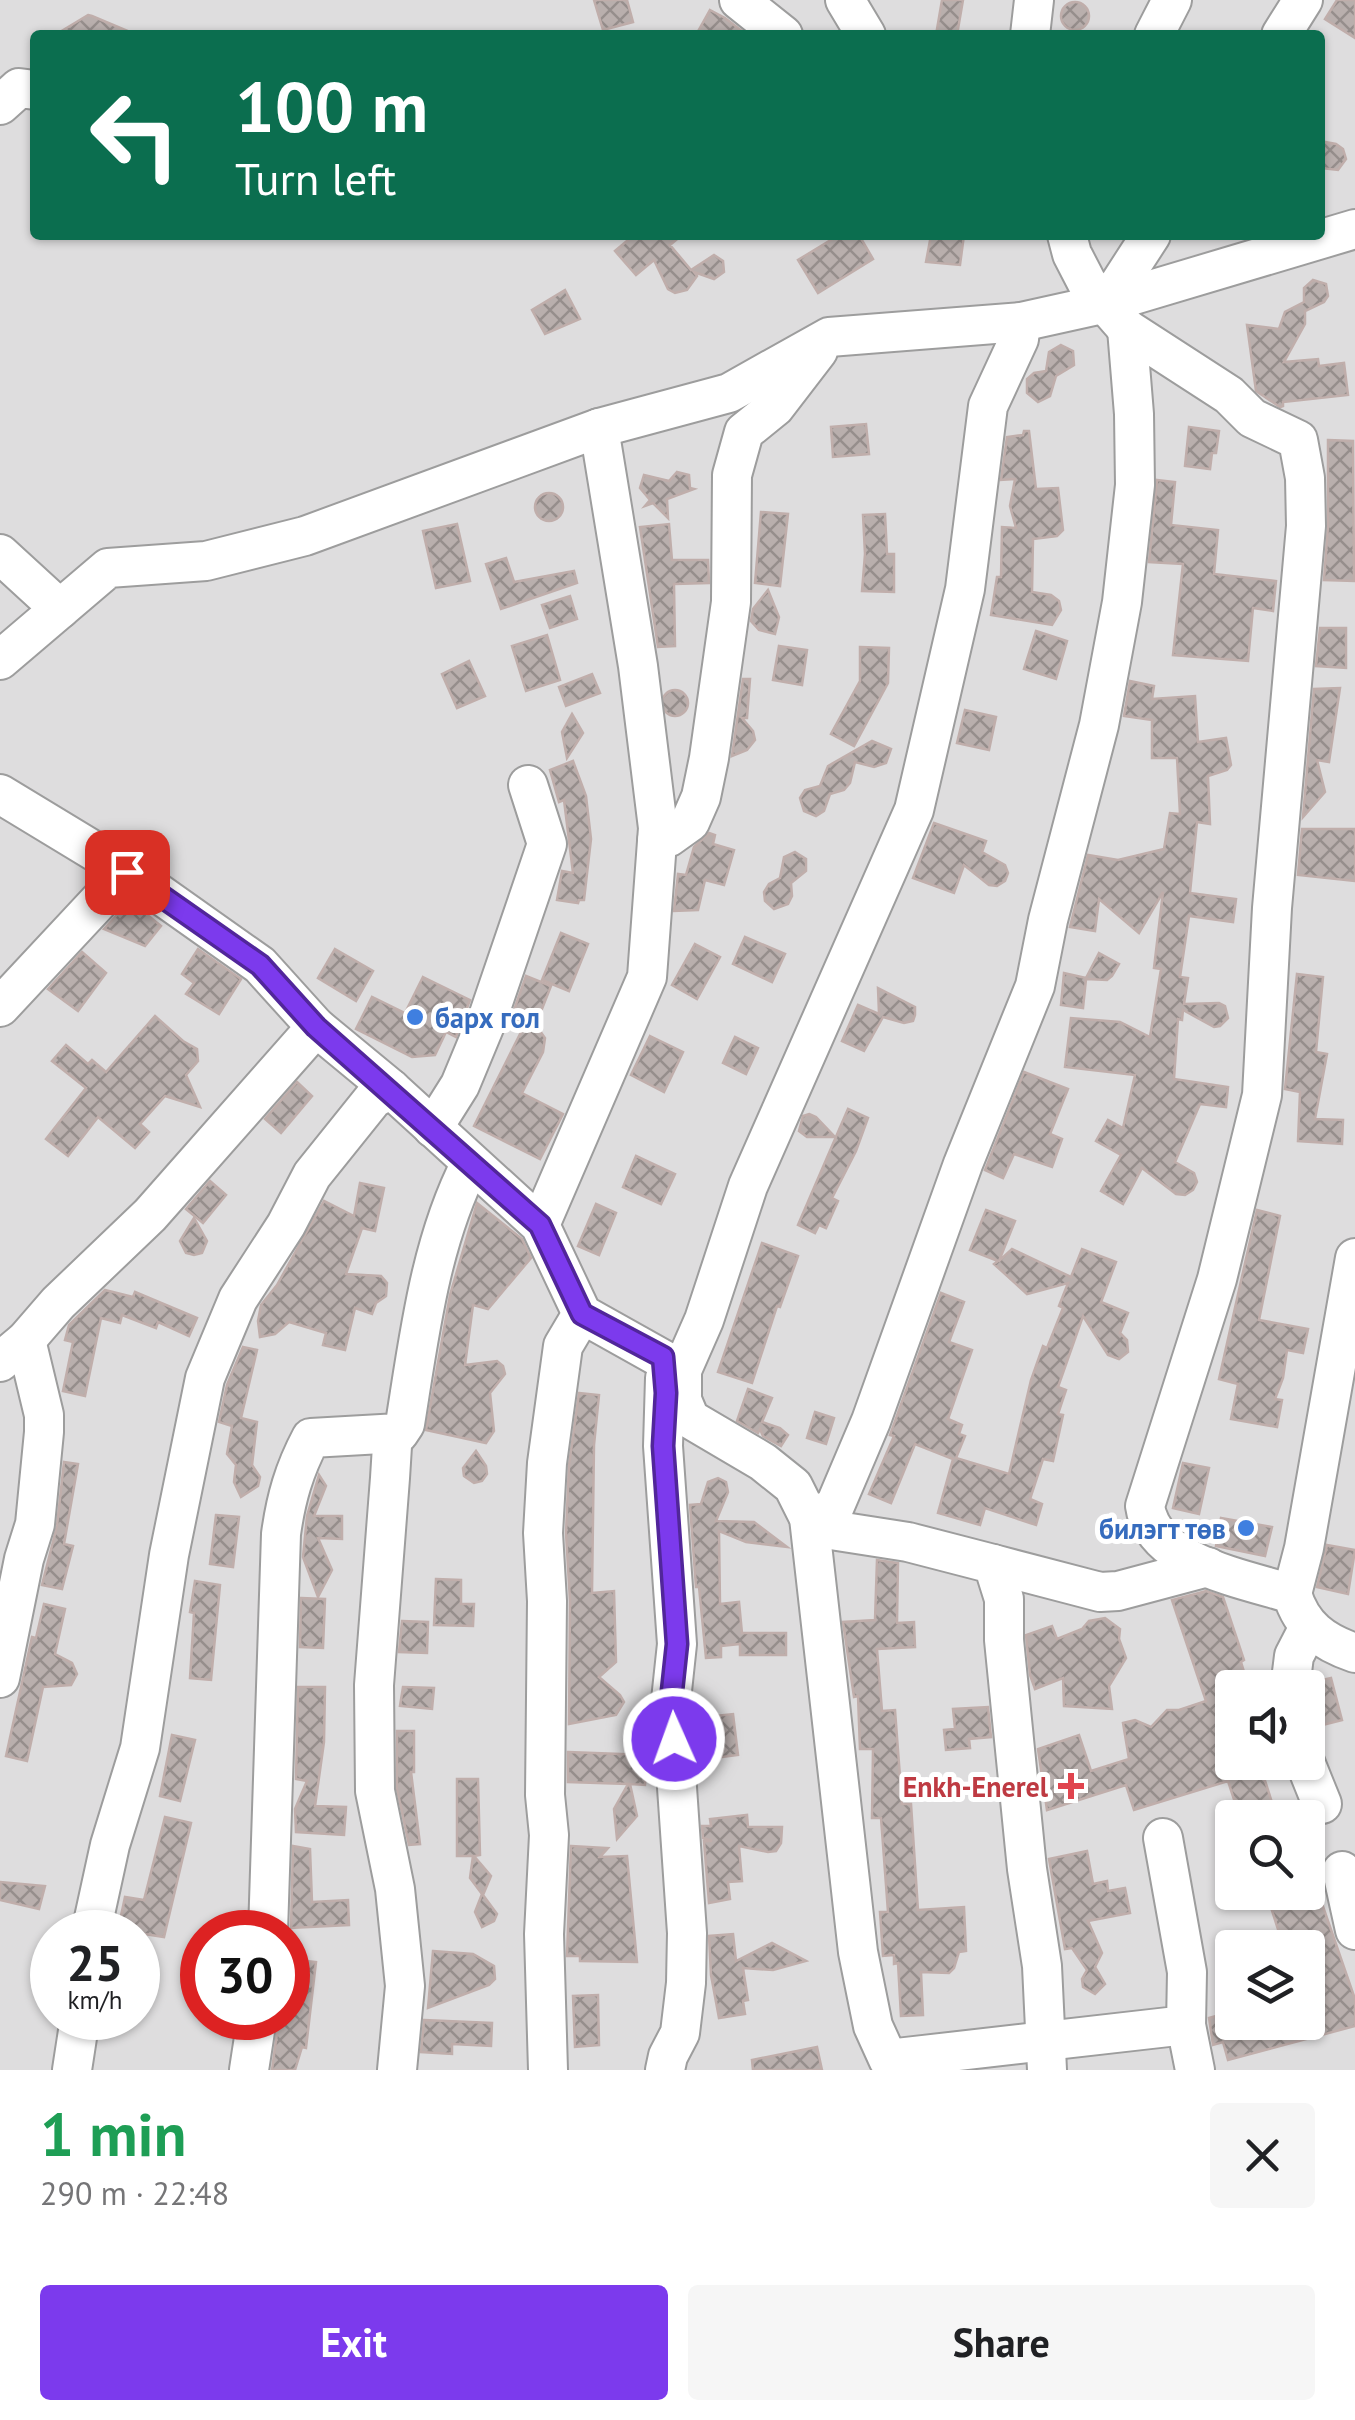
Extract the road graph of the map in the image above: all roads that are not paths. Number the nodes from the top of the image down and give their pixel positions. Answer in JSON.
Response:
{"nodes":[{"id":1,"x":739,"y":0,"type":"edge"},
{"id":2,"x":845,"y":0,"type":"edge"},
{"id":3,"x":1034,"y":0,"type":"edge"},
{"id":4,"x":1172,"y":0,"type":"edge"},
{"id":5,"x":1303,"y":0,"type":"edge"},
{"id":6,"x":777,"y":30,"type":"edge"},
{"id":7,"x":863,"y":30,"type":"edge"},
{"id":8,"x":1031,"y":30,"type":"edge"},
{"id":9,"x":1157,"y":30,"type":"edge"},
{"id":10,"x":1283,"y":30,"type":"edge"},
{"id":11,"x":30,"y":89,"type":"edge"},
{"id":12,"x":0,"y":105,"type":"edge"},
{"id":13,"x":1355,"y":229,"type":"edge"},
{"id":14,"x":1149,"y":240,"type":"edge"},
{"id":15,"x":1325,"y":240,"type":"edge"},
{"id":16,"x":1325,"y":240,"type":"edge"},
{"id":17,"x":1070,"y":245,"type":"edge"},
{"id":18,"x":1116,"y":316,"type":"junction"},
{"id":19,"x":1021,"y":322,"type":"junction"},
{"id":20,"x":829,"y":337,"type":"junction"},
{"id":21,"x":600,"y":428,"type":"junction"},
{"id":22,"x":0,"y":554,"type":"edge"},
{"id":23,"x":60,"y":609,"type":"junction"},
{"id":24,"x":0,"y":660,"type":"edge"},
{"id":25,"x":528,"y":786,"type":"dead end"},
{"id":26,"x":0,"y":794,"type":"edge"},
{"id":27,"x":657,"y":840,"type":"junction"},
{"id":28,"x":127,"y":872,"type":"junction"},
{"id":29,"x":0,"y":1007,"type":"edge"},
{"id":30,"x":316,"y":1027,"type":"junction"},
{"id":31,"x":390,"y":1090,"type":"junction"},
{"id":32,"x":433,"y":1128,"type":"junction"},
{"id":33,"x":471,"y":1162,"type":"junction"},
{"id":34,"x":540,"y":1225,"type":"junction"},
{"id":35,"x":1355,"y":1258,"type":"edge"},
{"id":36,"x":582,"y":1314,"type":"junction"},
{"id":37,"x":13,"y":1351,"type":"edge"},
{"id":38,"x":672,"y":1364,"type":"junction"},
{"id":39,"x":389,"y":1434,"type":"junction"},
{"id":40,"x":809,"y":1518,"type":"junction"},
{"id":41,"x":994,"y":1564,"type":"junction"},
{"id":42,"x":1208,"y":1567,"type":"junction"},
{"id":43,"x":1300,"y":1611,"type":"junction"},
{"id":44,"x":1355,"y":1653,"type":"edge"},
{"id":45,"x":1292,"y":1670,"type":"edge"},
{"id":46,"x":0,"y":1678,"type":"edge"},
{"id":47,"x":1163,"y":1838,"type":"dead end"},
{"id":48,"x":1342,"y":1871,"type":"dead end"},
{"id":49,"x":96,"y":1910,"type":"edge"},
{"id":50,"x":269,"y":1910,"type":"edge"},
{"id":51,"x":1355,"y":1930,"type":"edge"},
{"id":52,"x":1186,"y":2025,"type":"junction"},
{"id":53,"x":77,"y":2040,"type":"edge"},
{"id":54,"x":254,"y":2040,"type":"edge"},
{"id":55,"x":1047,"y":2056,"type":"edge"},
{"id":56,"x":889,"y":2064,"type":"edge"},
{"id":57,"x":72,"y":2070,"type":"edge"},
{"id":58,"x":249,"y":2070,"type":"edge"},
{"id":59,"x":397,"y":2070,"type":"edge"},
{"id":60,"x":548,"y":2070,"type":"edge"},
{"id":61,"x":665,"y":2070,"type":"edge"},
{"id":62,"x":1195,"y":2070,"type":"edge"}],
"edges":[{"from":1,"to":6,"type":"street"},
{"from":2,"to":7,"type":"street"},
{"from":3,"to":8,"type":"street"},
{"from":4,"to":9,"type":"street"},
{"from":5,"to":10,"type":"street"},
{"from":11,"to":12,"type":"street"},
{"from":13,"to":15,"type":"street"},
{"from":14,"to":18,"type":"street"},
{"from":16,"to":18,"type":"street"},
{"from":17,"to":18,"type":"street"},
{"from":18,"to":19,"type":"street"},
{"from":18,"to":40,"type":"street"},
{"from":18,"to":42,"type":"street"},
{"from":19,"to":20,"type":"street"},
{"from":19,"to":38,"type":"street"},
{"from":20,"to":21,"type":"street"},
{"from":20,"to":27,"type":"street"},
{"from":21,"to":23,"type":"street"},
{"from":21,"to":27,"type":"street"},
{"from":22,"to":23,"type":"street"},
{"from":23,"to":24,"type":"street"},
{"from":25,"to":32,"type":"street"},
{"from":26,"to":28,"type":"street"},
{"from":27,"to":34,"type":"street"},
{"from":28,"to":29,"type":"street"},
{"from":28,"to":30,"type":"street"},
{"from":30,"to":31,"type":"street"},
{"from":30,"to":37,"type":"street"},
{"from":31,"to":32,"type":"street"},
{"from":31,"to":49,"type":"street"},
{"from":32,"to":33,"type":"street"},
{"from":33,"to":34,"type":"street"},
{"from":33,"to":39,"type":"street"},
{"from":34,"to":36,"type":"street"},
{"from":35,"to":43,"type":"street"},
{"from":36,"to":38,"type":"street"},
{"from":36,"to":60,"type":"street"},
{"from":37,"to":46,"type":"street"},
{"from":38,"to":40,"type":"street"},
{"from":38,"to":61,"type":"street"},
{"from":39,"to":50,"type":"street"},
{"from":39,"to":59,"type":"street"},
{"from":40,"to":41,"type":"street"},
{"from":40,"to":56,"type":"street"},
{"from":41,"to":42,"type":"street"},
{"from":41,"to":55,"type":"street"},
{"from":42,"to":43,"type":"street"},
{"from":43,"to":44,"type":"street"},
{"from":43,"to":45,"type":"street"},
{"from":47,"to":52,"type":"street"},
{"from":48,"to":51,"type":"street"},
{"from":52,"to":55,"type":"street"},
{"from":52,"to":62,"type":"street"},
{"from":53,"to":57,"type":"street"},
{"from":54,"to":58,"type":"street"},
{"from":55,"to":56,"type":"street"}]}
